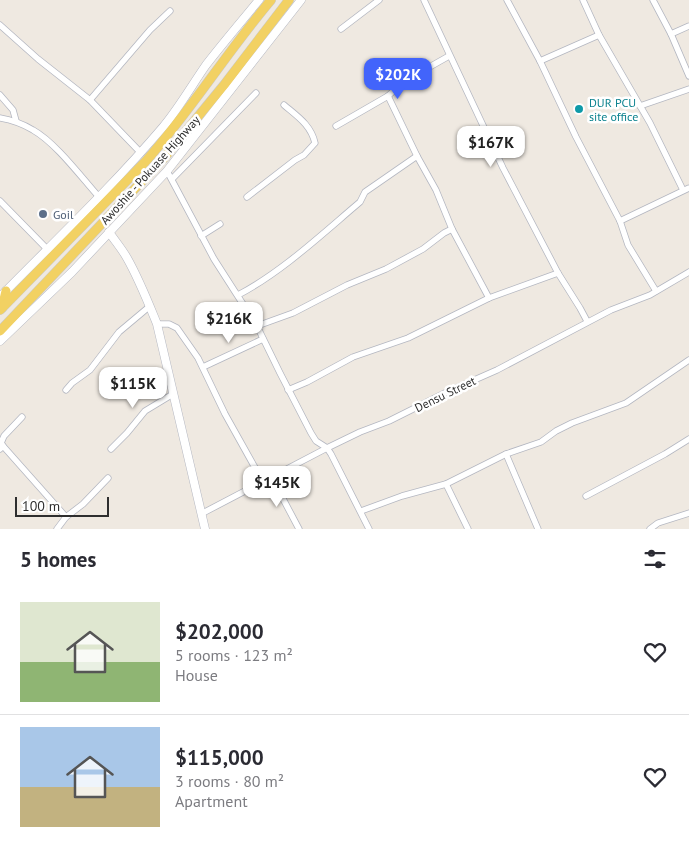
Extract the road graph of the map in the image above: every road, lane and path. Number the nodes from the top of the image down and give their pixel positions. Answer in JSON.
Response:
{"nodes":[{"id":1,"x":258,"y":0,"type":"edge"},
{"id":2,"x":271,"y":0,"type":"edge"},
{"id":3,"x":289,"y":0,"type":"edge"},
{"id":4,"x":302,"y":0,"type":"edge"},
{"id":5,"x":380,"y":0,"type":"edge"},
{"id":6,"x":424,"y":0,"type":"edge"},
{"id":7,"x":507,"y":0,"type":"edge"},
{"id":8,"x":583,"y":0,"type":"edge"},
{"id":9,"x":653,"y":0,"type":"edge"},
{"id":10,"x":170,"y":11,"type":"dead end"},
{"id":11,"x":260,"y":12,"type":"junction"},
{"id":12,"x":273,"y":21,"type":"junction"},
{"id":13,"x":0,"y":25,"type":"edge"},
{"id":14,"x":689,"y":26,"type":"edge"},
{"id":15,"x":341,"y":29,"type":"dead end"},
{"id":16,"x":671,"y":34,"type":"junction"},
{"id":17,"x":599,"y":35,"type":"junction"},
{"id":18,"x":449,"y":56,"type":"junction"},
{"id":19,"x":540,"y":61,"type":"junction"},
{"id":20,"x":689,"y":76,"type":"edge"},
{"id":21,"x":689,"y":89,"type":"edge"},
{"id":22,"x":256,"y":93,"type":"dead end"},
{"id":23,"x":0,"y":94,"type":"edge"},
{"id":24,"x":388,"y":96,"type":"junction"},
{"id":25,"x":90,"y":100,"type":"junction"},
{"id":26,"x":284,"y":104,"type":"dead end"},
{"id":27,"x":640,"y":106,"type":"junction"},
{"id":28,"x":0,"y":118,"type":"edge"},
{"id":29,"x":16,"y":122,"type":"junction"},
{"id":30,"x":336,"y":126,"type":"dead end"},
{"id":31,"x":141,"y":152,"type":"junction"},
{"id":32,"x":417,"y":156,"type":"junction"},
{"id":33,"x":167,"y":171,"type":"junction"},
{"id":34,"x":172,"y":179,"type":"junction"},
{"id":35,"x":686,"y":189,"type":"edge"},
{"id":36,"x":99,"y":197,"type":"junction"},
{"id":37,"x":247,"y":197,"type":"dead end"},
{"id":38,"x":0,"y":201,"type":"edge"},
{"id":39,"x":620,"y":221,"type":"junction"},
{"id":40,"x":220,"y":224,"type":"dead end"},
{"id":41,"x":452,"y":229,"type":"junction"},
{"id":42,"x":109,"y":232,"type":"junction"},
{"id":43,"x":201,"y":236,"type":"junction"},
{"id":44,"x":48,"y":250,"type":"junction"},
{"id":45,"x":689,"y":272,"type":"edge"},
{"id":46,"x":558,"y":273,"type":"junction"},
{"id":47,"x":656,"y":291,"type":"junction"},
{"id":48,"x":3,"y":294,"type":"edge"},
{"id":49,"x":238,"y":295,"type":"junction"},
{"id":50,"x":489,"y":298,"type":"junction"},
{"id":51,"x":150,"y":306,"type":"junction"},
{"id":52,"x":1,"y":309,"type":"edge"},
{"id":53,"x":587,"y":322,"type":"junction"},
{"id":54,"x":157,"y":324,"type":"junction"},
{"id":55,"x":257,"y":326,"type":"junction"},
{"id":56,"x":0,"y":330,"type":"edge"},
{"id":57,"x":263,"y":340,"type":"junction"},
{"id":58,"x":0,"y":341,"type":"edge"},
{"id":59,"x":689,"y":360,"type":"edge"},
{"id":60,"x":204,"y":367,"type":"junction"},
{"id":61,"x":66,"y":390,"type":"dead end"},
{"id":62,"x":288,"y":390,"type":"junction"},
{"id":63,"x":173,"y":394,"type":"junction"},
{"id":64,"x":22,"y":417,"type":"dead end"},
{"id":65,"x":689,"y":439,"type":"edge"},
{"id":66,"x":2,"y":448,"type":"edge"},
{"id":67,"x":327,"y":448,"type":"junction"},
{"id":68,"x":111,"y":449,"type":"dead end"},
{"id":69,"x":506,"y":454,"type":"junction"},
{"id":70,"x":108,"y":478,"type":"dead end"},
{"id":71,"x":272,"y":478,"type":"junction"},
{"id":72,"x":263,"y":482,"type":"junction"},
{"id":73,"x":446,"y":484,"type":"junction"},
{"id":74,"x":586,"y":496,"type":"dead end"},
{"id":75,"x":361,"y":510,"type":"junction"},
{"id":76,"x":200,"y":514,"type":"junction"},
{"id":77,"x":689,"y":514,"type":"edge"},
{"id":78,"x":66,"y":517,"type":"junction"},
{"id":79,"x":204,"y":528,"type":"edge"},
{"id":80,"x":57,"y":529,"type":"edge"},
{"id":81,"x":299,"y":529,"type":"edge"},
{"id":82,"x":369,"y":529,"type":"edge"},
{"id":83,"x":468,"y":529,"type":"edge"},
{"id":84,"x":538,"y":529,"type":"edge"},
{"id":85,"x":650,"y":529,"type":"edge"}],
"edges":[{"from":1,"to":31,"type":"street"},
{"from":2,"to":11,"type":"main road","name":"Awoshie - Pokuase Highway"},
{"from":3,"to":12,"type":"main road","name":"Awoshie - Pokuase Highway"},
{"from":4,"to":33,"type":"street"},
{"from":5,"to":15,"type":"street"},
{"from":6,"to":18,"type":"street"},
{"from":7,"to":19,"type":"street"},
{"from":8,"to":17,"type":"street"},
{"from":9,"to":16,"type":"street"},
{"from":10,"to":25,"type":"street"},
{"from":11,"to":12,"type":"main road"},
{"from":11,"to":52,"type":"main road","name":"Awoshie - Pokuase Highway"},
{"from":12,"to":56,"type":"main road","name":"Awoshie - Pokuase Highway"},
{"from":13,"to":25,"type":"street"},
{"from":14,"to":16,"type":"street"},
{"from":16,"to":20,"type":"street"},
{"from":17,"to":19,"type":"street"},
{"from":17,"to":27,"type":"street"},
{"from":18,"to":24,"type":"street"},
{"from":18,"to":46,"type":"street"},
{"from":19,"to":39,"type":"street"},
{"from":21,"to":27,"type":"street"},
{"from":22,"to":34,"type":"street"},
{"from":23,"to":29,"type":"street"},
{"from":24,"to":30,"type":"street"},
{"from":24,"to":32,"type":"street"},
{"from":25,"to":31,"type":"street"},
{"from":26,"to":37,"type":"street"},
{"from":27,"to":35,"type":"street"},
{"from":28,"to":29,"type":"street"},
{"from":29,"to":36,"type":"street"},
{"from":31,"to":36,"type":"street"},
{"from":32,"to":41,"type":"street"},
{"from":32,"to":49,"type":"street"},
{"from":33,"to":34,"type":"street"},
{"from":33,"to":42,"type":"street"},
{"from":34,"to":43,"type":"street"},
{"from":35,"to":39,"type":"street"},
{"from":36,"to":44,"type":"street"},
{"from":38,"to":44,"type":"street"},
{"from":39,"to":47,"type":"street"},
{"from":40,"to":43,"type":"street"},
{"from":41,"to":50,"type":"street"},
{"from":41,"to":55,"type":"street"},
{"from":42,"to":51,"type":"street"},
{"from":42,"to":58,"type":"street"},
{"from":43,"to":49,"type":"street"},
{"from":44,"to":48,"type":"street"},
{"from":45,"to":47,"type":"street","name":"Densu Street"},
{"from":46,"to":50,"type":"street"},
{"from":46,"to":53,"type":"street"},
{"from":47,"to":53,"type":"street","name":"Densu Street"},
{"from":48,"to":52,"type":"main road"},
{"from":49,"to":55,"type":"street"},
{"from":50,"to":62,"type":"street"},
{"from":51,"to":54,"type":"street"},
{"from":51,"to":61,"type":"street"},
{"from":53,"to":67,"type":"street","name":"Densu Street"},
{"from":54,"to":60,"type":"street"},
{"from":54,"to":63,"type":"street"},
{"from":55,"to":57,"type":"street"},
{"from":57,"to":60,"type":"street"},
{"from":57,"to":62,"type":"street"},
{"from":59,"to":69,"type":"street"},
{"from":60,"to":72,"type":"street"},
{"from":62,"to":67,"type":"street"},
{"from":63,"to":68,"type":"street"},
{"from":63,"to":76,"type":"street"},
{"from":64,"to":66,"type":"street"},
{"from":65,"to":74,"type":"street"},
{"from":66,"to":78,"type":"street"},
{"from":67,"to":71,"type":"street","name":"Densu Street"},
{"from":67,"to":75,"type":"street"},
{"from":69,"to":73,"type":"street"},
{"from":69,"to":84,"type":"street"},
{"from":70,"to":78,"type":"street"},
{"from":71,"to":72,"type":"street","name":"Densu Street"},
{"from":71,"to":81,"type":"street"},
{"from":72,"to":76,"type":"street","name":"Densu Street"},
{"from":73,"to":75,"type":"street"},
{"from":73,"to":83,"type":"street"},
{"from":75,"to":82,"type":"street"},
{"from":76,"to":79,"type":"street"},
{"from":77,"to":85,"type":"street"},
{"from":78,"to":80,"type":"street"}]}
